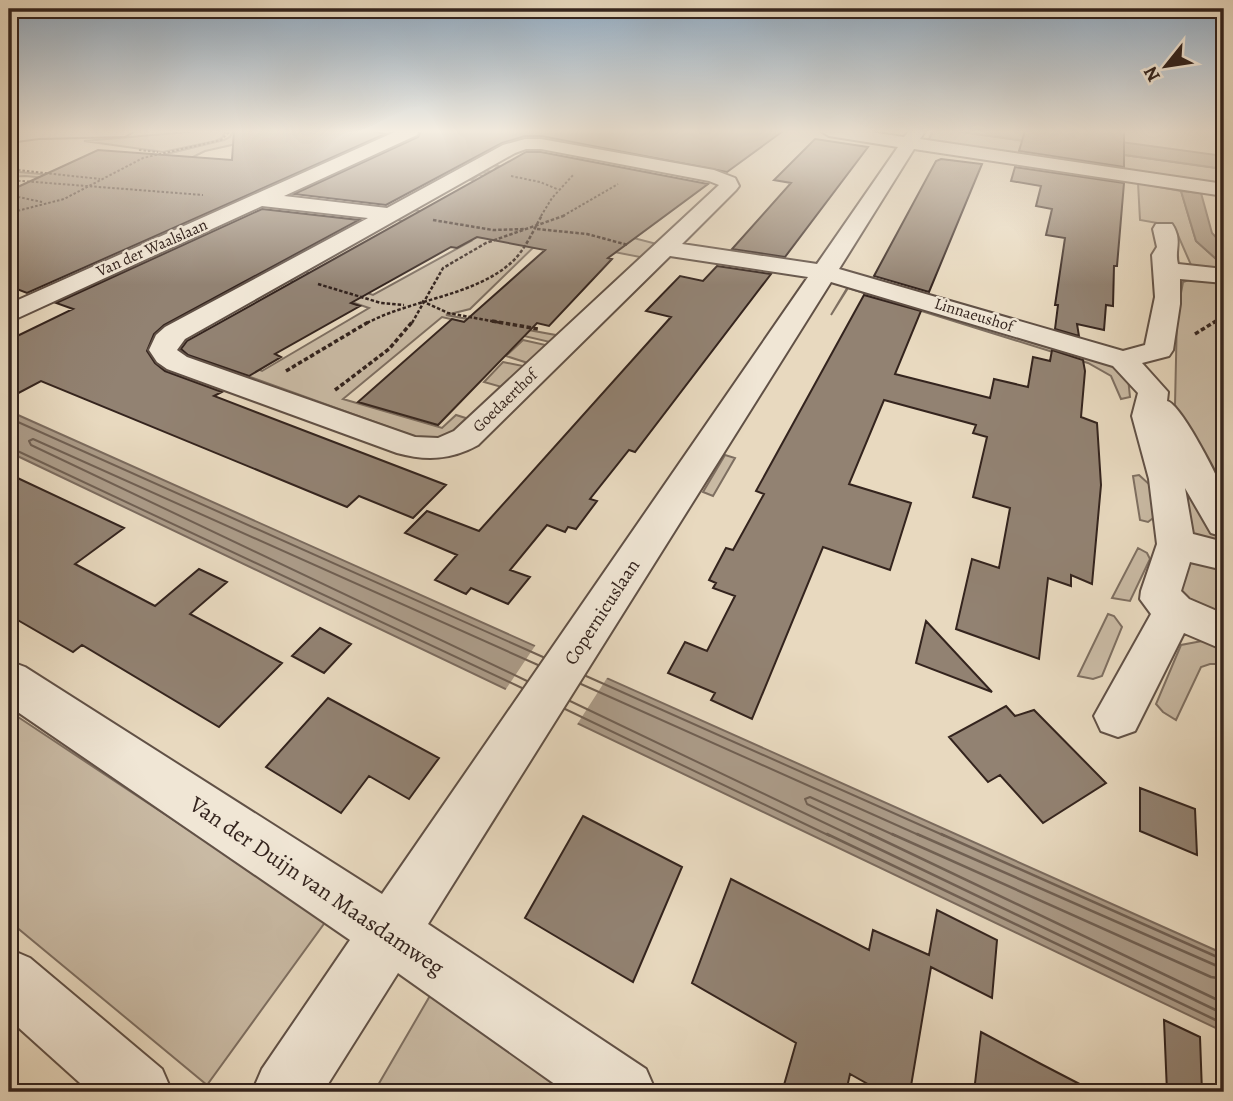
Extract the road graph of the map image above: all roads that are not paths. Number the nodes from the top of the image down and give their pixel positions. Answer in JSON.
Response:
{"nodes":[{"id":1,"x":297,"y":182,"type":"edge"},
{"id":2,"x":448,"y":182,"type":"edge"},
{"id":3,"x":728,"y":182,"type":"edge"},
{"id":4,"x":883,"y":182,"type":"edge"},
{"id":5,"x":1179,"y":182,"type":"edge"},
{"id":6,"x":1224,"y":190,"type":"edge"},
{"id":7,"x":258,"y":200,"type":"junction"},
{"id":8,"x":390,"y":213,"type":"junction"},
{"id":9,"x":662,"y":251,"type":"junction"},
{"id":10,"x":825,"y":272,"type":"junction"},
{"id":11,"x":1219,"y":275,"type":"edge"},
{"id":12,"x":9,"y":314,"type":"edge"},
{"id":13,"x":1159,"y":350,"type":"junction"},
{"id":14,"x":1123,"y":360,"type":"junction"},
{"id":15,"x":1153,"y":396,"type":"junction"},
{"id":16,"x":1166,"y":479,"type":"junction"},
{"id":17,"x":1202,"y":487,"type":"junction"},
{"id":18,"x":1224,"y":524,"type":"edge"},
{"id":19,"x":1176,"y":544,"type":"junction"},
{"id":20,"x":1224,"y":556,"type":"edge"},
{"id":21,"x":1174,"y":611,"type":"junction"},
{"id":22,"x":1224,"y":632,"type":"edge"},
{"id":23,"x":9,"y":681,"type":"edge"},
{"id":24,"x":1118,"y":716,"type":"dead end"},
{"id":25,"x":390,"y":933,"type":"junction"},
{"id":26,"x":9,"y":979,"type":"edge"},
{"id":27,"x":139,"y":1092,"type":"edge"},
{"id":28,"x":285,"y":1092,"type":"edge"},
{"id":29,"x":623,"y":1092,"type":"edge"}],
"edges":[{"from":1,"to":7,"type":"street","name":"Van der Waalslaan"},
{"from":2,"to":8,"type":"street","name":"Goedaerthof"},
{"from":3,"to":9,"type":"street","name":"Goedaerthof"},
{"from":4,"to":10,"type":"street","name":"Copernicuslaan"},
{"from":5,"to":6,"type":"street"},
{"from":7,"to":8,"type":"street"},
{"from":7,"to":12,"type":"street","name":"Van der Waalslaan"},
{"from":8,"to":9,"type":"street","name":"Goedaerthof"},
{"from":9,"to":10,"type":"street"},
{"from":10,"to":14,"type":"street","name":"Linnaeushof"},
{"from":10,"to":25,"type":"street","name":"Copernicuslaan"},
{"from":11,"to":13,"type":"street"},
{"from":13,"to":14,"type":"street"},
{"from":13,"to":15,"type":"street"},
{"from":14,"to":15,"type":"street"},
{"from":15,"to":16,"type":"street"},
{"from":15,"to":17,"type":"street"},
{"from":16,"to":17,"type":"street"},
{"from":16,"to":19,"type":"street"},
{"from":17,"to":18,"type":"street"},
{"from":19,"to":20,"type":"street"},
{"from":19,"to":21,"type":"street"},
{"from":21,"to":22,"type":"street"},
{"from":21,"to":24,"type":"street"},
{"from":23,"to":25,"type":"street","name":"Van der Duijn van Maasdamweg"},
{"from":25,"to":28,"type":"street","name":"Copernicuslaan"},
{"from":25,"to":29,"type":"street","name":"Van der Duijn van Maasdamweg"},
{"from":26,"to":27,"type":"street"}]}
